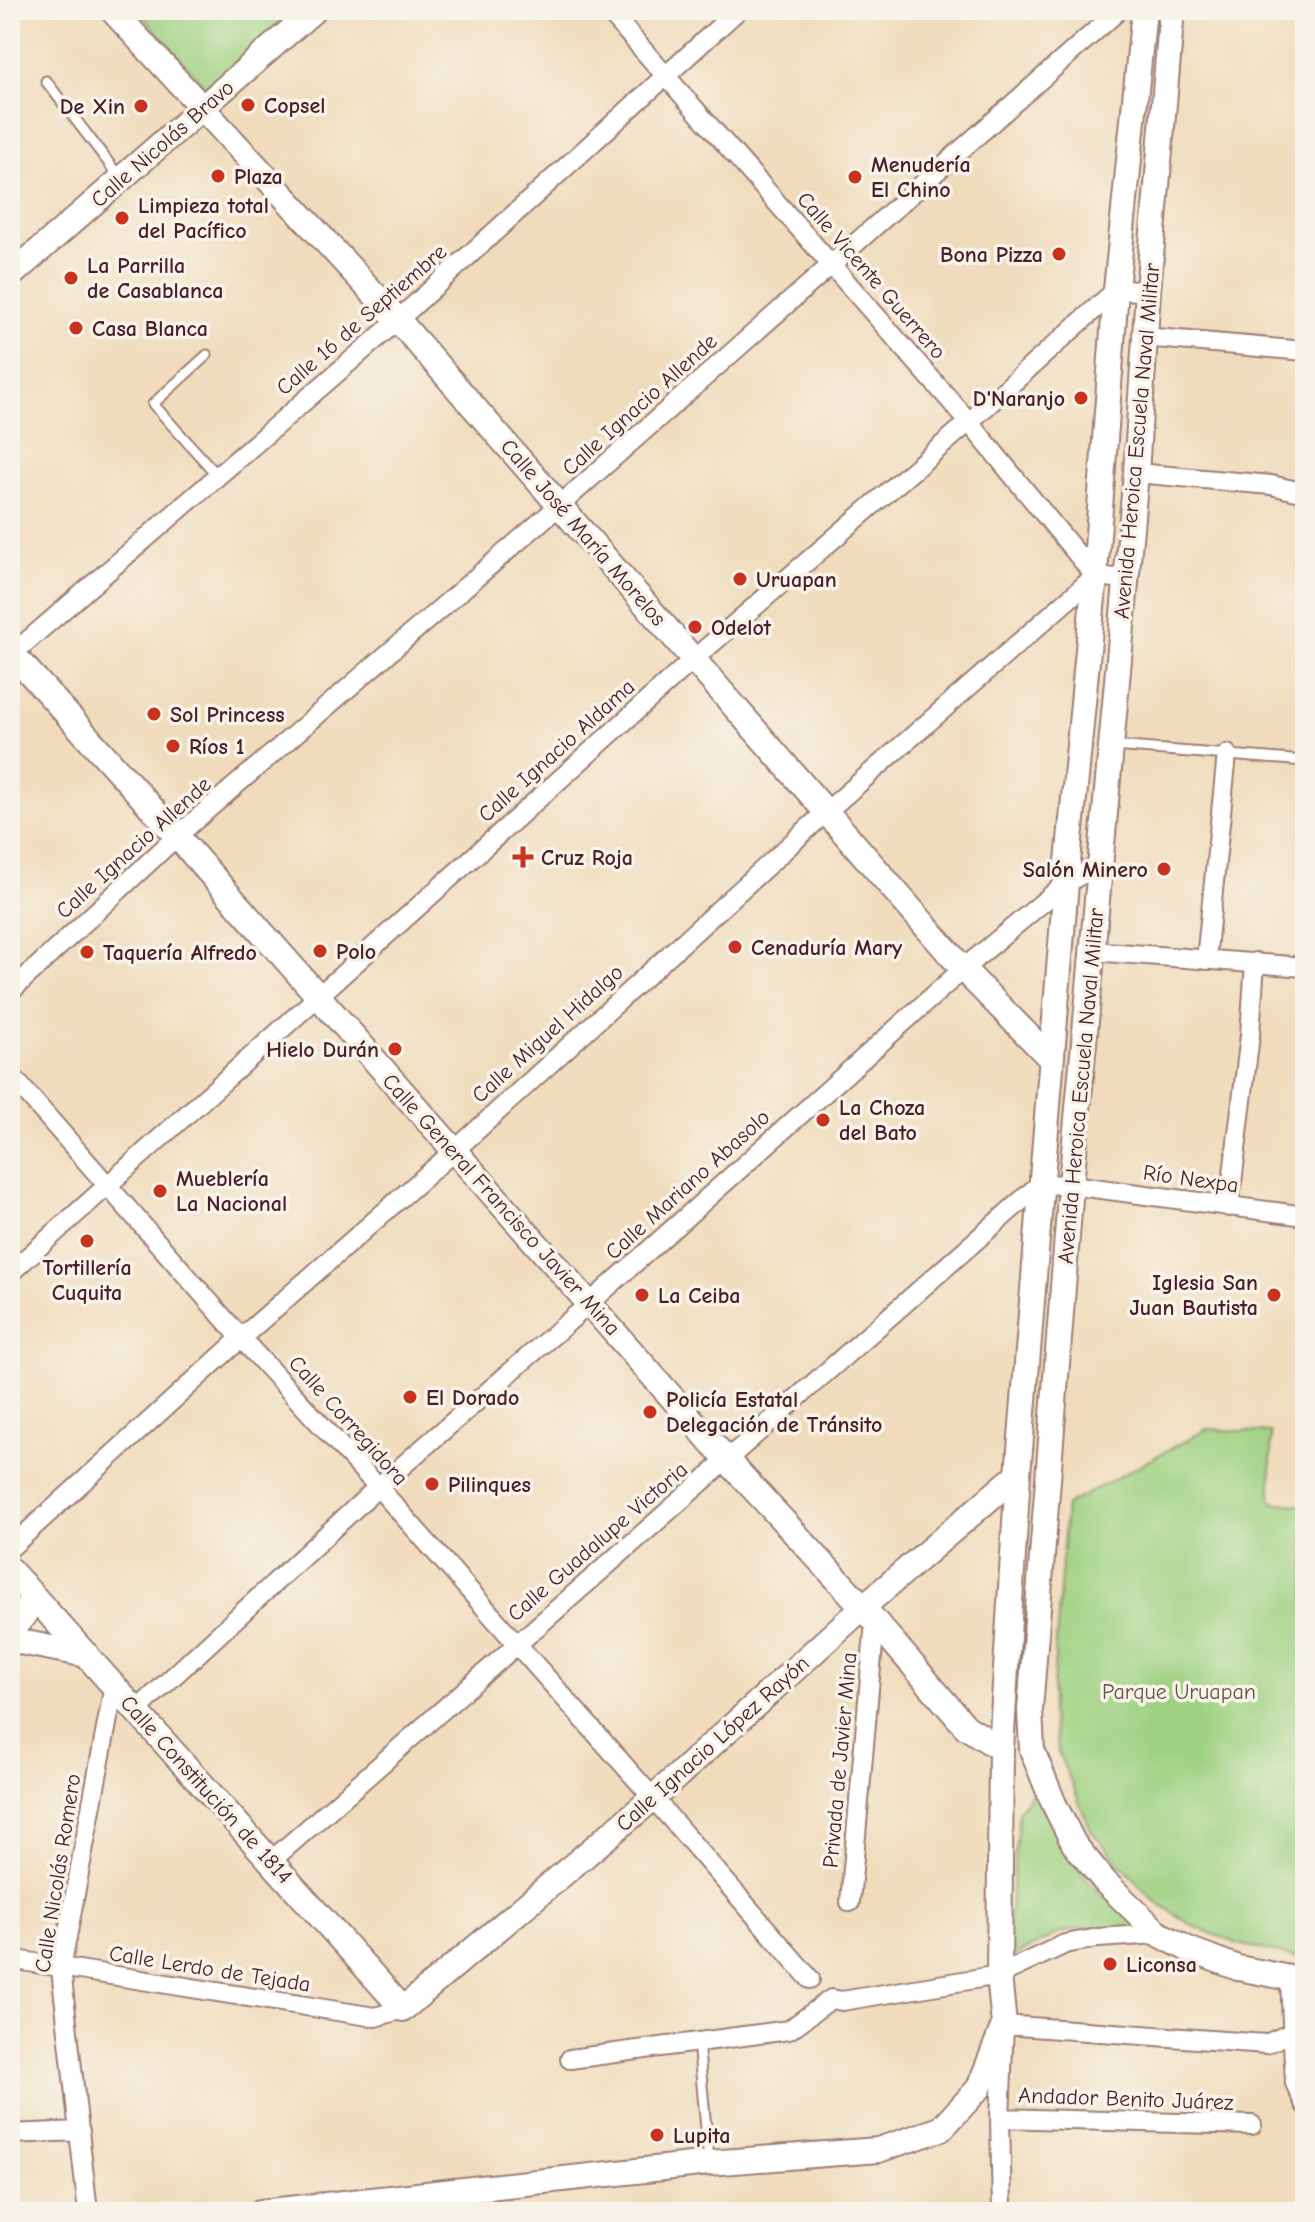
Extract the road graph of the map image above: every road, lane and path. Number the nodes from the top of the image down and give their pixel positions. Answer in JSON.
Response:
{"nodes":[{"id":1,"x":112,"y":10,"type":"edge"},
{"id":2,"x":314,"y":10,"type":"edge"},
{"id":3,"x":608,"y":10,"type":"edge"},
{"id":4,"x":738,"y":10,"type":"edge"},
{"id":5,"x":1119,"y":10,"type":"edge"},
{"id":6,"x":1144,"y":10,"type":"edge"},
{"id":7,"x":1172,"y":10,"type":"edge"},
{"id":8,"x":666,"y":76,"type":"junction"},
{"id":9,"x":46,"y":81,"type":"dead end"},
{"id":10,"x":201,"y":109,"type":"junction"},
{"id":11,"x":121,"y":179,"type":"junction"},
{"id":12,"x":832,"y":264,"type":"junction"},
{"id":13,"x":10,"y":276,"type":"edge"},
{"id":14,"x":1116,"y":290,"type":"junction"},
{"id":15,"x":1148,"y":291,"type":"junction"},
{"id":16,"x":398,"y":320,"type":"junction"},
{"id":17,"x":1144,"y":337,"type":"junction"},
{"id":18,"x":1305,"y":351,"type":"edge"},
{"id":19,"x":207,"y":355,"type":"dead end"},
{"id":20,"x":969,"y":422,"type":"junction"},
{"id":21,"x":1136,"y":473,"type":"junction"},
{"id":22,"x":218,"y":476,"type":"junction"},
{"id":23,"x":1305,"y":493,"type":"edge"},
{"id":24,"x":560,"y":505,"type":"junction"},
{"id":25,"x":1095,"y":576,"type":"junction"},
{"id":26,"x":1125,"y":579,"type":"junction"},
{"id":27,"x":1305,"y":641,"type":"edge"},
{"id":28,"x":11,"y":653,"type":"edge"},
{"id":29,"x":695,"y":658,"type":"junction"},
{"id":30,"x":1111,"y":746,"type":"junction"},
{"id":31,"x":1227,"y":754,"type":"junction"},
{"id":32,"x":1305,"y":761,"type":"edge"},
{"id":33,"x":826,"y":812,"type":"junction"},
{"id":34,"x":177,"y":836,"type":"junction"},
{"id":35,"x":1099,"y":865,"type":"junction"},
{"id":36,"x":1066,"y":883,"type":"junction"},
{"id":37,"x":1092,"y":951,"type":"junction"},
{"id":38,"x":1206,"y":960,"type":"junction"},
{"id":39,"x":1255,"y":962,"type":"junction"},
{"id":40,"x":1305,"y":967,"type":"edge"},
{"id":41,"x":963,"y":969,"type":"junction"},
{"id":42,"x":10,"y":992,"type":"edge"},
{"id":43,"x":317,"y":997,"type":"junction"},
{"id":44,"x":1051,"y":1059,"type":"junction"},
{"id":45,"x":10,"y":1074,"type":"edge"},
{"id":46,"x":454,"y":1151,"type":"junction"},
{"id":47,"x":108,"y":1184,"type":"junction"},
{"id":48,"x":1040,"y":1184,"type":"junction"},
{"id":49,"x":1071,"y":1185,"type":"junction"},
{"id":50,"x":1229,"y":1207,"type":"junction"},
{"id":51,"x":1305,"y":1216,"type":"edge"},
{"id":52,"x":10,"y":1273,"type":"edge"},
{"id":53,"x":590,"y":1303,"type":"junction"},
{"id":54,"x":241,"y":1338,"type":"junction"},
{"id":55,"x":727,"y":1460,"type":"junction"},
{"id":56,"x":1018,"y":1474,"type":"junction"},
{"id":57,"x":378,"y":1487,"type":"junction"},
{"id":58,"x":10,"y":1548,"type":"edge"},
{"id":59,"x":14,"y":1574,"type":"edge"},
{"id":60,"x":869,"y":1615,"type":"junction"},
{"id":61,"x":10,"y":1629,"type":"edge"},
{"id":62,"x":10,"y":1640,"type":"edge"},
{"id":63,"x":515,"y":1644,"type":"junction"},
{"id":64,"x":87,"y":1655,"type":"junction"},
{"id":65,"x":114,"y":1686,"type":"junction"},
{"id":66,"x":136,"y":1711,"type":"junction"},
{"id":67,"x":1001,"y":1749,"type":"junction"},
{"id":68,"x":1032,"y":1750,"type":"junction"},
{"id":69,"x":653,"y":1798,"type":"junction"},
{"id":70,"x":271,"y":1861,"type":"junction"},
{"id":71,"x":850,"y":1902,"type":"dead end"},
{"id":72,"x":1159,"y":1934,"type":"junction"},
{"id":73,"x":10,"y":1959,"type":"edge"},
{"id":74,"x":61,"y":1969,"type":"junction"},
{"id":75,"x":999,"y":1975,"type":"junction"},
{"id":76,"x":810,"y":1979,"type":"dead end"},
{"id":77,"x":1298,"y":1981,"type":"edge"},
{"id":78,"x":403,"y":2009,"type":"junction"},
{"id":79,"x":1004,"y":2025,"type":"junction"},
{"id":80,"x":1291,"y":2033,"type":"junction"},
{"id":81,"x":698,"y":2041,"type":"junction"},
{"id":82,"x":570,"y":2059,"type":"dead end"},
{"id":83,"x":1305,"y":2105,"type":"edge"},
{"id":84,"x":1000,"y":2118,"type":"junction"},
{"id":85,"x":1252,"y":2125,"type":"dead end"},
{"id":86,"x":80,"y":2131,"type":"junction"},
{"id":87,"x":10,"y":2134,"type":"edge"},
{"id":88,"x":709,"y":2163,"type":"junction"},
{"id":89,"x":329,"y":2208,"type":"edge"},
{"id":90,"x":88,"y":2212,"type":"edge"},
{"id":91,"x":261,"y":2212,"type":"edge"},
{"id":92,"x":1002,"y":2212,"type":"edge"}],
"edges":[{"from":1,"to":10,"type":"street","name":"Calle José María Morelos"},
{"from":2,"to":10,"type":"street","name":"Calle Nicolás Bravo"},
{"from":3,"to":8,"type":"street","name":"Calle Vicente Guerrero"},
{"from":4,"to":8,"type":"street","name":"Calle 16 de Septiembre"},
{"from":5,"to":12,"type":"street","name":"Calle Ignacio Allende"},
{"from":6,"to":14,"type":"street","name":"Avenida Heroica Escuela Naval Militar"},
{"from":7,"to":15,"type":"street","name":"Avenida Heroica Escuela Naval Militar"},
{"from":8,"to":12,"type":"street","name":"Calle Vicente Guerrero"},
{"from":8,"to":16,"type":"street","name":"Calle 16 de Septiembre"},
{"from":9,"to":11,"type":"lane"},
{"from":10,"to":11,"type":"street","name":"Calle Nicolás Bravo"},
{"from":10,"to":16,"type":"street","name":"Calle José María Morelos"},
{"from":11,"to":13,"type":"street","name":"Calle Nicolás Bravo"},
{"from":12,"to":20,"type":"street","name":"Calle Vicente Guerrero"},
{"from":12,"to":24,"type":"street","name":"Calle Ignacio Allende"},
{"from":14,"to":15,"type":"street"},
{"from":14,"to":20,"type":"street","name":"Calle Ignacio Aldama"},
{"from":14,"to":25,"type":"street","name":"Avenida Heroica Escuela Naval Militar"},
{"from":15,"to":17,"type":"street","name":"Avenida Heroica Escuela Naval Militar"},
{"from":16,"to":22,"type":"street","name":"Calle 16 de Septiembre"},
{"from":16,"to":24,"type":"street","name":"Calle José María Morelos"},
{"from":17,"to":18,"type":"street"},
{"from":17,"to":21,"type":"street","name":"Avenida Heroica Escuela Naval Militar"},
{"from":19,"to":22,"type":"lane"},
{"from":20,"to":25,"type":"street","name":"Calle Vicente Guerrero"},
{"from":20,"to":29,"type":"street","name":"Calle Ignacio Aldama"},
{"from":21,"to":23,"type":"street"},
{"from":21,"to":26,"type":"street","name":"Avenida Heroica Escuela Naval Militar"},
{"from":22,"to":28,"type":"street","name":"Calle 16 de Septiembre"},
{"from":23,"to":27,"type":"lane"},
{"from":24,"to":29,"type":"street","name":"Calle José María Morelos"},
{"from":24,"to":34,"type":"street","name":"Calle Ignacio Allende"},
{"from":25,"to":26,"type":"street"},
{"from":25,"to":33,"type":"street","name":"Calle Miguel Hidalgo"},
{"from":25,"to":36,"type":"street","name":"Avenida Heroica Escuela Naval Militar"},
{"from":26,"to":30,"type":"street","name":"Avenida Heroica Escuela Naval Militar"},
{"from":28,"to":34,"type":"street","name":"Calle General Francisco Javier Mina"},
{"from":29,"to":33,"type":"street","name":"Calle José María Morelos"},
{"from":29,"to":43,"type":"street","name":"Calle Ignacio Aldama"},
{"from":30,"to":31,"type":"lane"},
{"from":30,"to":35,"type":"street","name":"Avenida Heroica Escuela Naval Militar"},
{"from":31,"to":32,"type":"lane"},
{"from":31,"to":38,"type":"street"},
{"from":33,"to":41,"type":"street","name":"Calle José María Morelos"},
{"from":33,"to":46,"type":"street","name":"Calle Miguel Hidalgo"},
{"from":34,"to":42,"type":"street","name":"Calle Ignacio Allende"},
{"from":34,"to":43,"type":"street","name":"Calle General Francisco Javier Mina"},
{"from":35,"to":36,"type":"street","name":"Calle Mariano Abasolo"},
{"from":35,"to":37,"type":"street","name":"Avenida Heroica Escuela Naval Militar"},
{"from":36,"to":41,"type":"street","name":"Calle Mariano Abasolo"},
{"from":36,"to":44,"type":"street","name":"Avenida Heroica Escuela Naval Militar"},
{"from":37,"to":38,"type":"street"},
{"from":37,"to":49,"type":"street","name":"Avenida Heroica Escuela Naval Militar"},
{"from":38,"to":39,"type":"street"},
{"from":39,"to":40,"type":"street"},
{"from":39,"to":50,"type":"street"},
{"from":41,"to":44,"type":"street","name":"Calle José María Morelos"},
{"from":41,"to":53,"type":"street","name":"Calle Mariano Abasolo"},
{"from":43,"to":46,"type":"street","name":"Calle General Francisco Javier Mina"},
{"from":43,"to":47,"type":"street","name":"Calle Ignacio Aldama"},
{"from":44,"to":48,"type":"street","name":"Avenida Heroica Escuela Naval Militar"},
{"from":45,"to":47,"type":"street","name":"Calle Corregidora"},
{"from":46,"to":53,"type":"street","name":"Calle General Francisco Javier Mina"},
{"from":46,"to":54,"type":"street","name":"Calle Miguel Hidalgo"},
{"from":47,"to":52,"type":"street","name":"Calle Ignacio Aldama"},
{"from":47,"to":54,"type":"street","name":"Calle Corregidora"},
{"from":48,"to":49,"type":"street"},
{"from":48,"to":55,"type":"street","name":"Calle Guadalupe Victoria"},
{"from":48,"to":56,"type":"street","name":"Avenida Heroica Escuela Naval Militar"},
{"from":49,"to":50,"type":"street","name":"Río Nexpa"},
{"from":49,"to":68,"type":"street","name":"Avenida Heroica Escuela Naval Militar"},
{"from":50,"to":51,"type":"street","name":"Río Nexpa"},
{"from":53,"to":55,"type":"street","name":"Calle General Francisco Javier Mina"},
{"from":53,"to":57,"type":"street","name":"Calle Mariano Abasolo"},
{"from":54,"to":57,"type":"street","name":"Calle Corregidora"},
{"from":54,"to":58,"type":"street","name":"Calle Miguel Hidalgo"},
{"from":55,"to":60,"type":"street","name":"Calle General Francisco Javier Mina"},
{"from":55,"to":63,"type":"street","name":"Calle Guadalupe Victoria"},
{"from":56,"to":60,"type":"street","name":"Calle Ignacio López Rayón"},
{"from":56,"to":67,"type":"street","name":"Avenida Heroica Escuela Naval Militar"},
{"from":57,"to":63,"type":"street","name":"Calle Corregidora"},
{"from":57,"to":66,"type":"street","name":"Calle Mariano Abasolo"},
{"from":59,"to":61,"type":"street"},
{"from":59,"to":64,"type":"street","name":"Calle Constitución de 1814"},
{"from":60,"to":67,"type":"street","name":"Calle General Francisco Javier Mina"},
{"from":60,"to":69,"type":"street","name":"Calle Ignacio López Rayón"},
{"from":60,"to":71,"type":"street","name":"Privada de Javier Mina"},
{"from":62,"to":64,"type":"street"},
{"from":63,"to":69,"type":"street","name":"Calle Corregidora"},
{"from":63,"to":70,"type":"street","name":"Calle Guadalupe Victoria"},
{"from":64,"to":65,"type":"street","name":"Calle Constitución de 1814"},
{"from":65,"to":66,"type":"street","name":"Calle Constitución de 1814"},
{"from":65,"to":74,"type":"street","name":"Calle Nicolás Romero"},
{"from":66,"to":70,"type":"street","name":"Calle Constitución de 1814"},
{"from":67,"to":68,"type":"street"},
{"from":67,"to":75,"type":"street","name":"Avenida Heroica Escuela Naval Militar"},
{"from":68,"to":72,"type":"street","name":"Avenida Heroica Escuela Naval Militar"},
{"from":69,"to":76,"type":"street","name":"Calle Corregidora"},
{"from":69,"to":78,"type":"street","name":"Calle Ignacio López Rayón"},
{"from":70,"to":78,"type":"street","name":"Calle Constitución de 1814"},
{"from":72,"to":75,"type":"street"},
{"from":72,"to":77,"type":"street","name":"Avenida Heroica Escuela Naval Militar"},
{"from":73,"to":74,"type":"street","name":"Calle Lerdo de Tejada"},
{"from":74,"to":78,"type":"street","name":"Calle Lerdo de Tejada"},
{"from":74,"to":86,"type":"street","name":"Calle Nicolás Romero"},
{"from":75,"to":79,"type":"street","name":"Avenida Heroica Escuela Naval Militar"},
{"from":75,"to":81,"type":"street"},
{"from":77,"to":80,"type":"street"},
{"from":79,"to":80,"type":"street"},
{"from":79,"to":84,"type":"street"},
{"from":79,"to":88,"type":"street","name":"Avenida Heroica Escuela Naval Militar"},
{"from":80,"to":83,"type":"street"},
{"from":81,"to":82,"type":"street"},
{"from":81,"to":88,"type":"lane"},
{"from":84,"to":85,"type":"street","name":"Andador Benito Juárez"},
{"from":84,"to":92,"type":"street"},
{"from":86,"to":87,"type":"street"},
{"from":86,"to":90,"type":"street","name":"Calle Nicolás Romero"},
{"from":88,"to":89,"type":"street","name":"Avenida Heroica Escuela Naval Militar"},
{"from":89,"to":91,"type":"street","name":"Avenida Heroica Escuela Naval Militar"}]}
